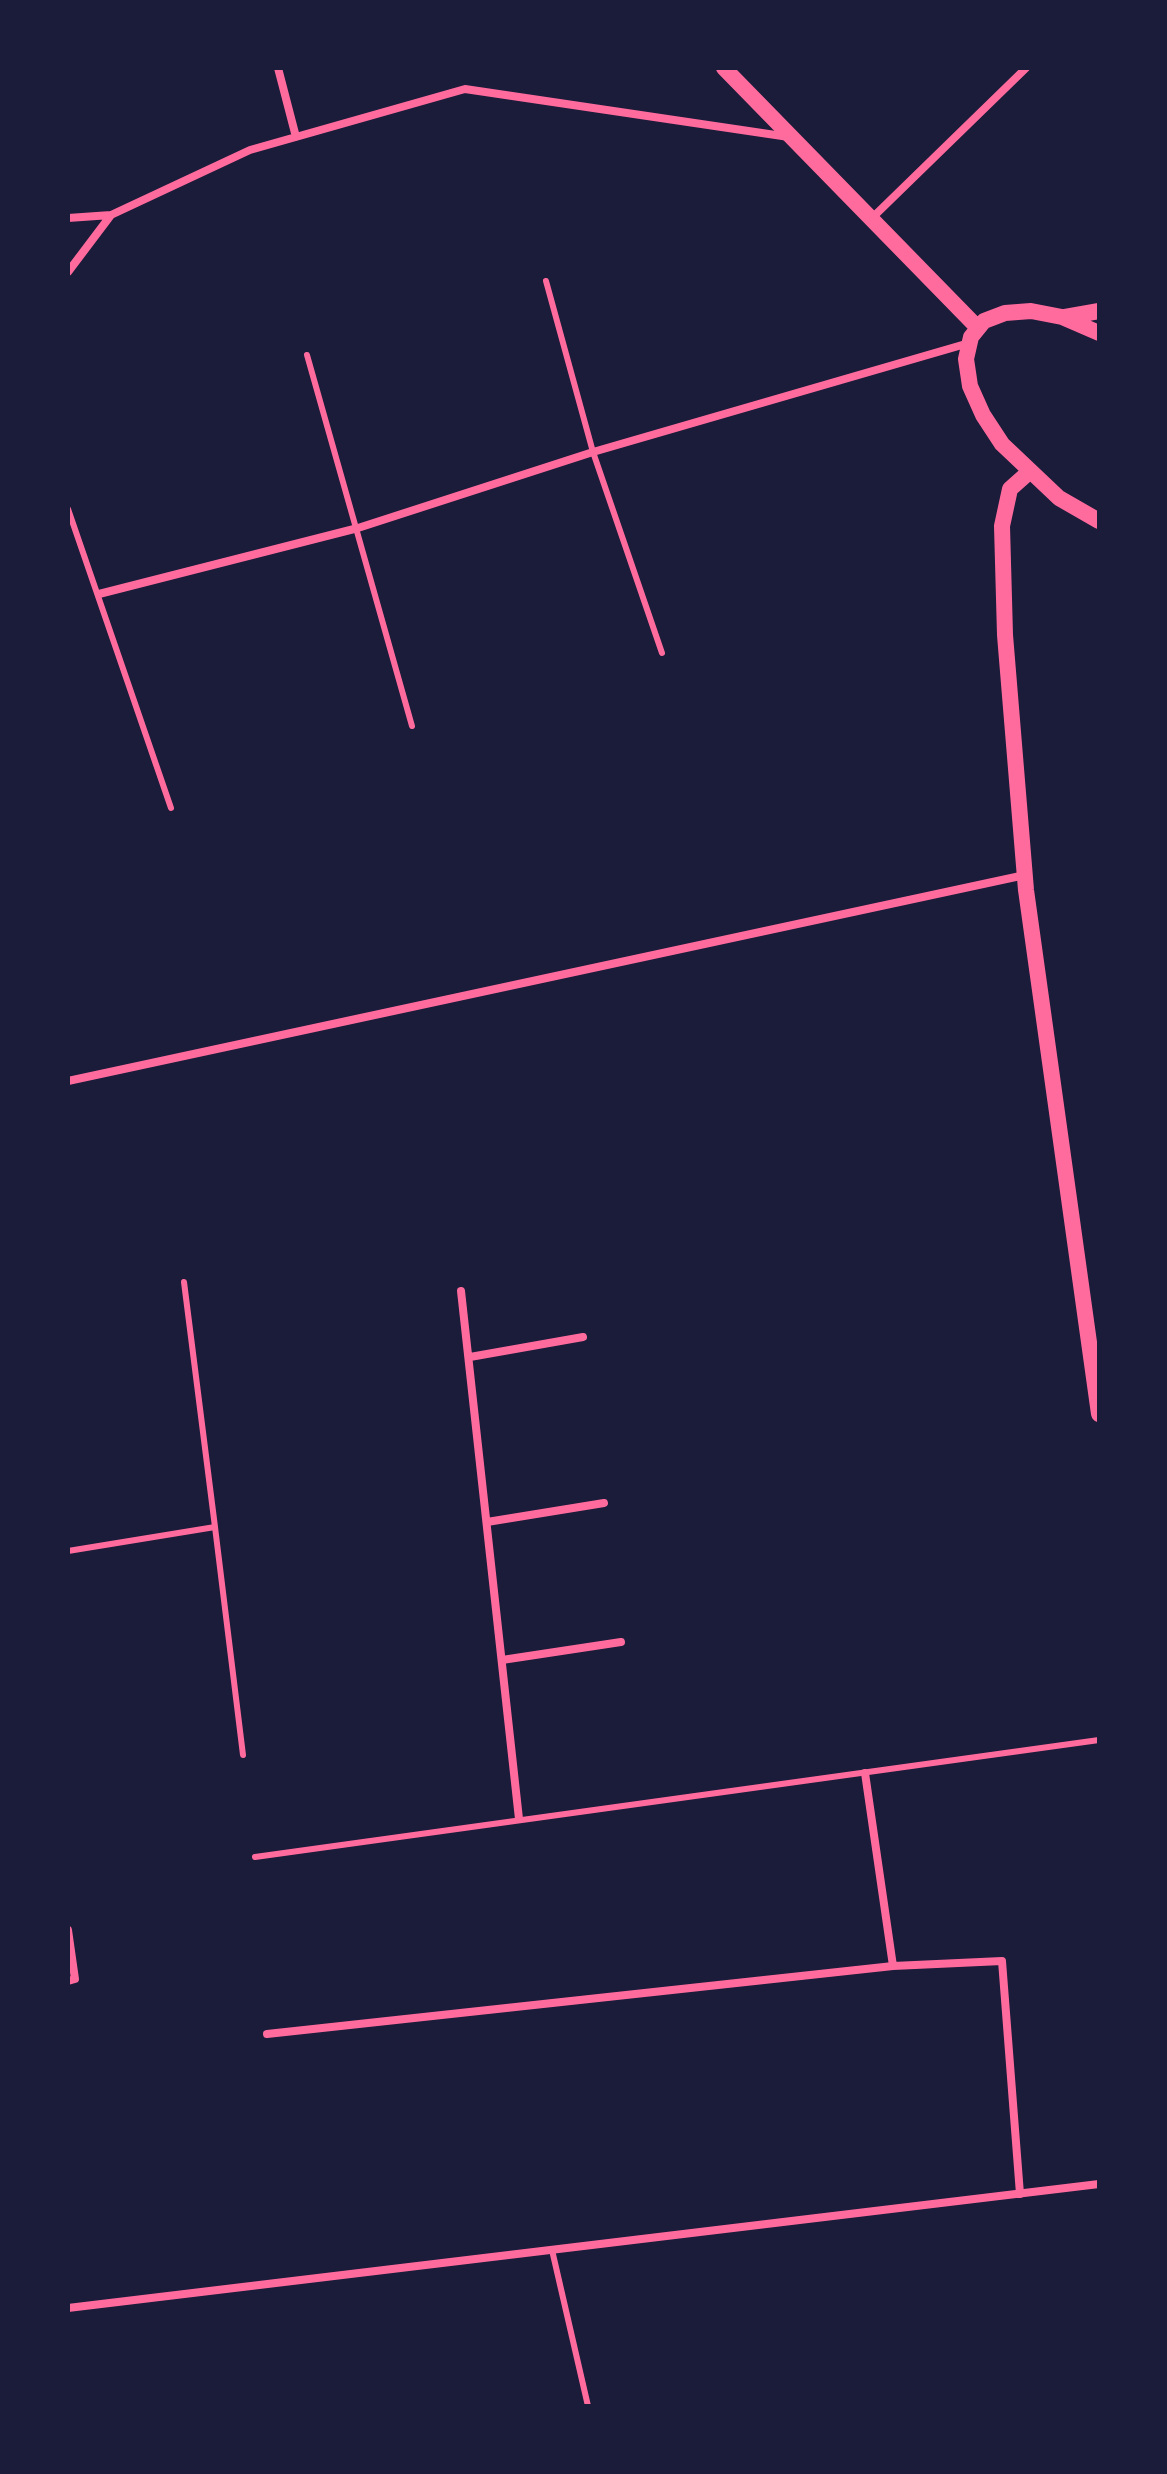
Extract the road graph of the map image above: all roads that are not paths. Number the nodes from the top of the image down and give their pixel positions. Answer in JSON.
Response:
{"nodes":[{"id":1,"x":278,"y":68,"type":"edge"},
{"id":2,"x":724,"y":68,"type":"edge"},
{"id":3,"x":1026,"y":68,"type":"edge"},
{"id":4,"x":296,"y":137,"type":"junction"},
{"id":5,"x":791,"y":137,"type":"junction"},
{"id":6,"x":111,"y":215,"type":"junction"},
{"id":7,"x":68,"y":218,"type":"edge"},
{"id":8,"x":871,"y":219,"type":"junction"},
{"id":9,"x":68,"y":272,"type":"edge"},
{"id":10,"x":546,"y":281,"type":"dead end"},
{"id":11,"x":1099,"y":311,"type":"edge"},
{"id":12,"x":1062,"y":317,"type":"junction"},
{"id":13,"x":1099,"y":333,"type":"edge"},
{"id":14,"x":974,"y":336,"type":"junction"},
{"id":15,"x":307,"y":355,"type":"dead end"},
{"id":16,"x":593,"y":452,"type":"junction"},
{"id":17,"x":1028,"y":473,"type":"junction"},
{"id":18,"x":68,"y":509,"type":"edge"},
{"id":19,"x":1099,"y":521,"type":"edge"},
{"id":20,"x":358,"y":528,"type":"junction"},
{"id":21,"x":99,"y":594,"type":"junction"},
{"id":22,"x":662,"y":653,"type":"dead end"},
{"id":23,"x":412,"y":726,"type":"dead end"},
{"id":24,"x":171,"y":808,"type":"dead end"},
{"id":25,"x":1025,"y":875,"type":"junction"},
{"id":26,"x":68,"y":1081,"type":"edge"},
{"id":27,"x":184,"y":1282,"type":"dead end"},
{"id":28,"x":461,"y":1291,"type":"dead end"},
{"id":29,"x":583,"y":1337,"type":"dead end"},
{"id":30,"x":470,"y":1357,"type":"junction"},
{"id":31,"x":1099,"y":1414,"type":"edge"},
{"id":32,"x":604,"y":1503,"type":"dead end"},
{"id":33,"x":487,"y":1522,"type":"junction"},
{"id":34,"x":215,"y":1527,"type":"junction"},
{"id":35,"x":68,"y":1551,"type":"edge"},
{"id":36,"x":621,"y":1642,"type":"dead end"},
{"id":37,"x":502,"y":1660,"type":"junction"},
{"id":38,"x":1099,"y":1740,"type":"edge"},
{"id":39,"x":243,"y":1755,"type":"dead end"},
{"id":40,"x":865,"y":1773,"type":"junction"},
{"id":41,"x":519,"y":1819,"type":"junction"},
{"id":42,"x":255,"y":1857,"type":"dead end"},
{"id":43,"x":68,"y":1930,"type":"edge"},
{"id":44,"x":893,"y":1966,"type":"junction"},
{"id":45,"x":68,"y":1981,"type":"edge"},
{"id":46,"x":267,"y":2034,"type":"dead end"},
{"id":47,"x":1099,"y":2184,"type":"edge"},
{"id":48,"x":1020,"y":2194,"type":"junction"},
{"id":49,"x":552,"y":2250,"type":"junction"},
{"id":50,"x":68,"y":2308,"type":"edge"},
{"id":51,"x":588,"y":2406,"type":"edge"}],
"edges":[{"from":1,"to":4,"type":"street"},
{"from":2,"to":5,"type":"main road"},
{"from":3,"to":8,"type":"street"},
{"from":4,"to":5,"type":"street"},
{"from":4,"to":6,"type":"street"},
{"from":5,"to":8,"type":"main road"},
{"from":6,"to":7,"type":"street"},
{"from":6,"to":9,"type":"street"},
{"from":8,"to":14,"type":"main road"},
{"from":10,"to":16,"type":"lane"},
{"from":11,"to":12,"type":"main road"},
{"from":12,"to":13,"type":"main road"},
{"from":12,"to":14,"type":"main road"},
{"from":14,"to":16,"type":"street"},
{"from":14,"to":17,"type":"main road"},
{"from":15,"to":20,"type":"lane"},
{"from":16,"to":20,"type":"street"},
{"from":16,"to":22,"type":"lane"},
{"from":17,"to":19,"type":"main road"},
{"from":17,"to":25,"type":"main road"},
{"from":18,"to":21,"type":"lane"},
{"from":20,"to":21,"type":"street"},
{"from":20,"to":23,"type":"lane"},
{"from":21,"to":24,"type":"lane"},
{"from":25,"to":26,"type":"street"},
{"from":25,"to":31,"type":"main road"},
{"from":27,"to":34,"type":"lane"},
{"from":28,"to":30,"type":"street"},
{"from":29,"to":30,"type":"street"},
{"from":30,"to":33,"type":"street"},
{"from":32,"to":33,"type":"street"},
{"from":33,"to":37,"type":"street"},
{"from":34,"to":35,"type":"lane"},
{"from":34,"to":39,"type":"lane"},
{"from":36,"to":37,"type":"street"},
{"from":37,"to":41,"type":"street"},
{"from":38,"to":40,"type":"lane"},
{"from":40,"to":41,"type":"lane"},
{"from":40,"to":44,"type":"street"},
{"from":41,"to":42,"type":"lane"},
{"from":43,"to":45,"type":"street"},
{"from":44,"to":46,"type":"street"},
{"from":44,"to":48,"type":"street"},
{"from":47,"to":48,"type":"street"},
{"from":48,"to":49,"type":"street"},
{"from":49,"to":50,"type":"street"},
{"from":49,"to":51,"type":"lane"}]}
